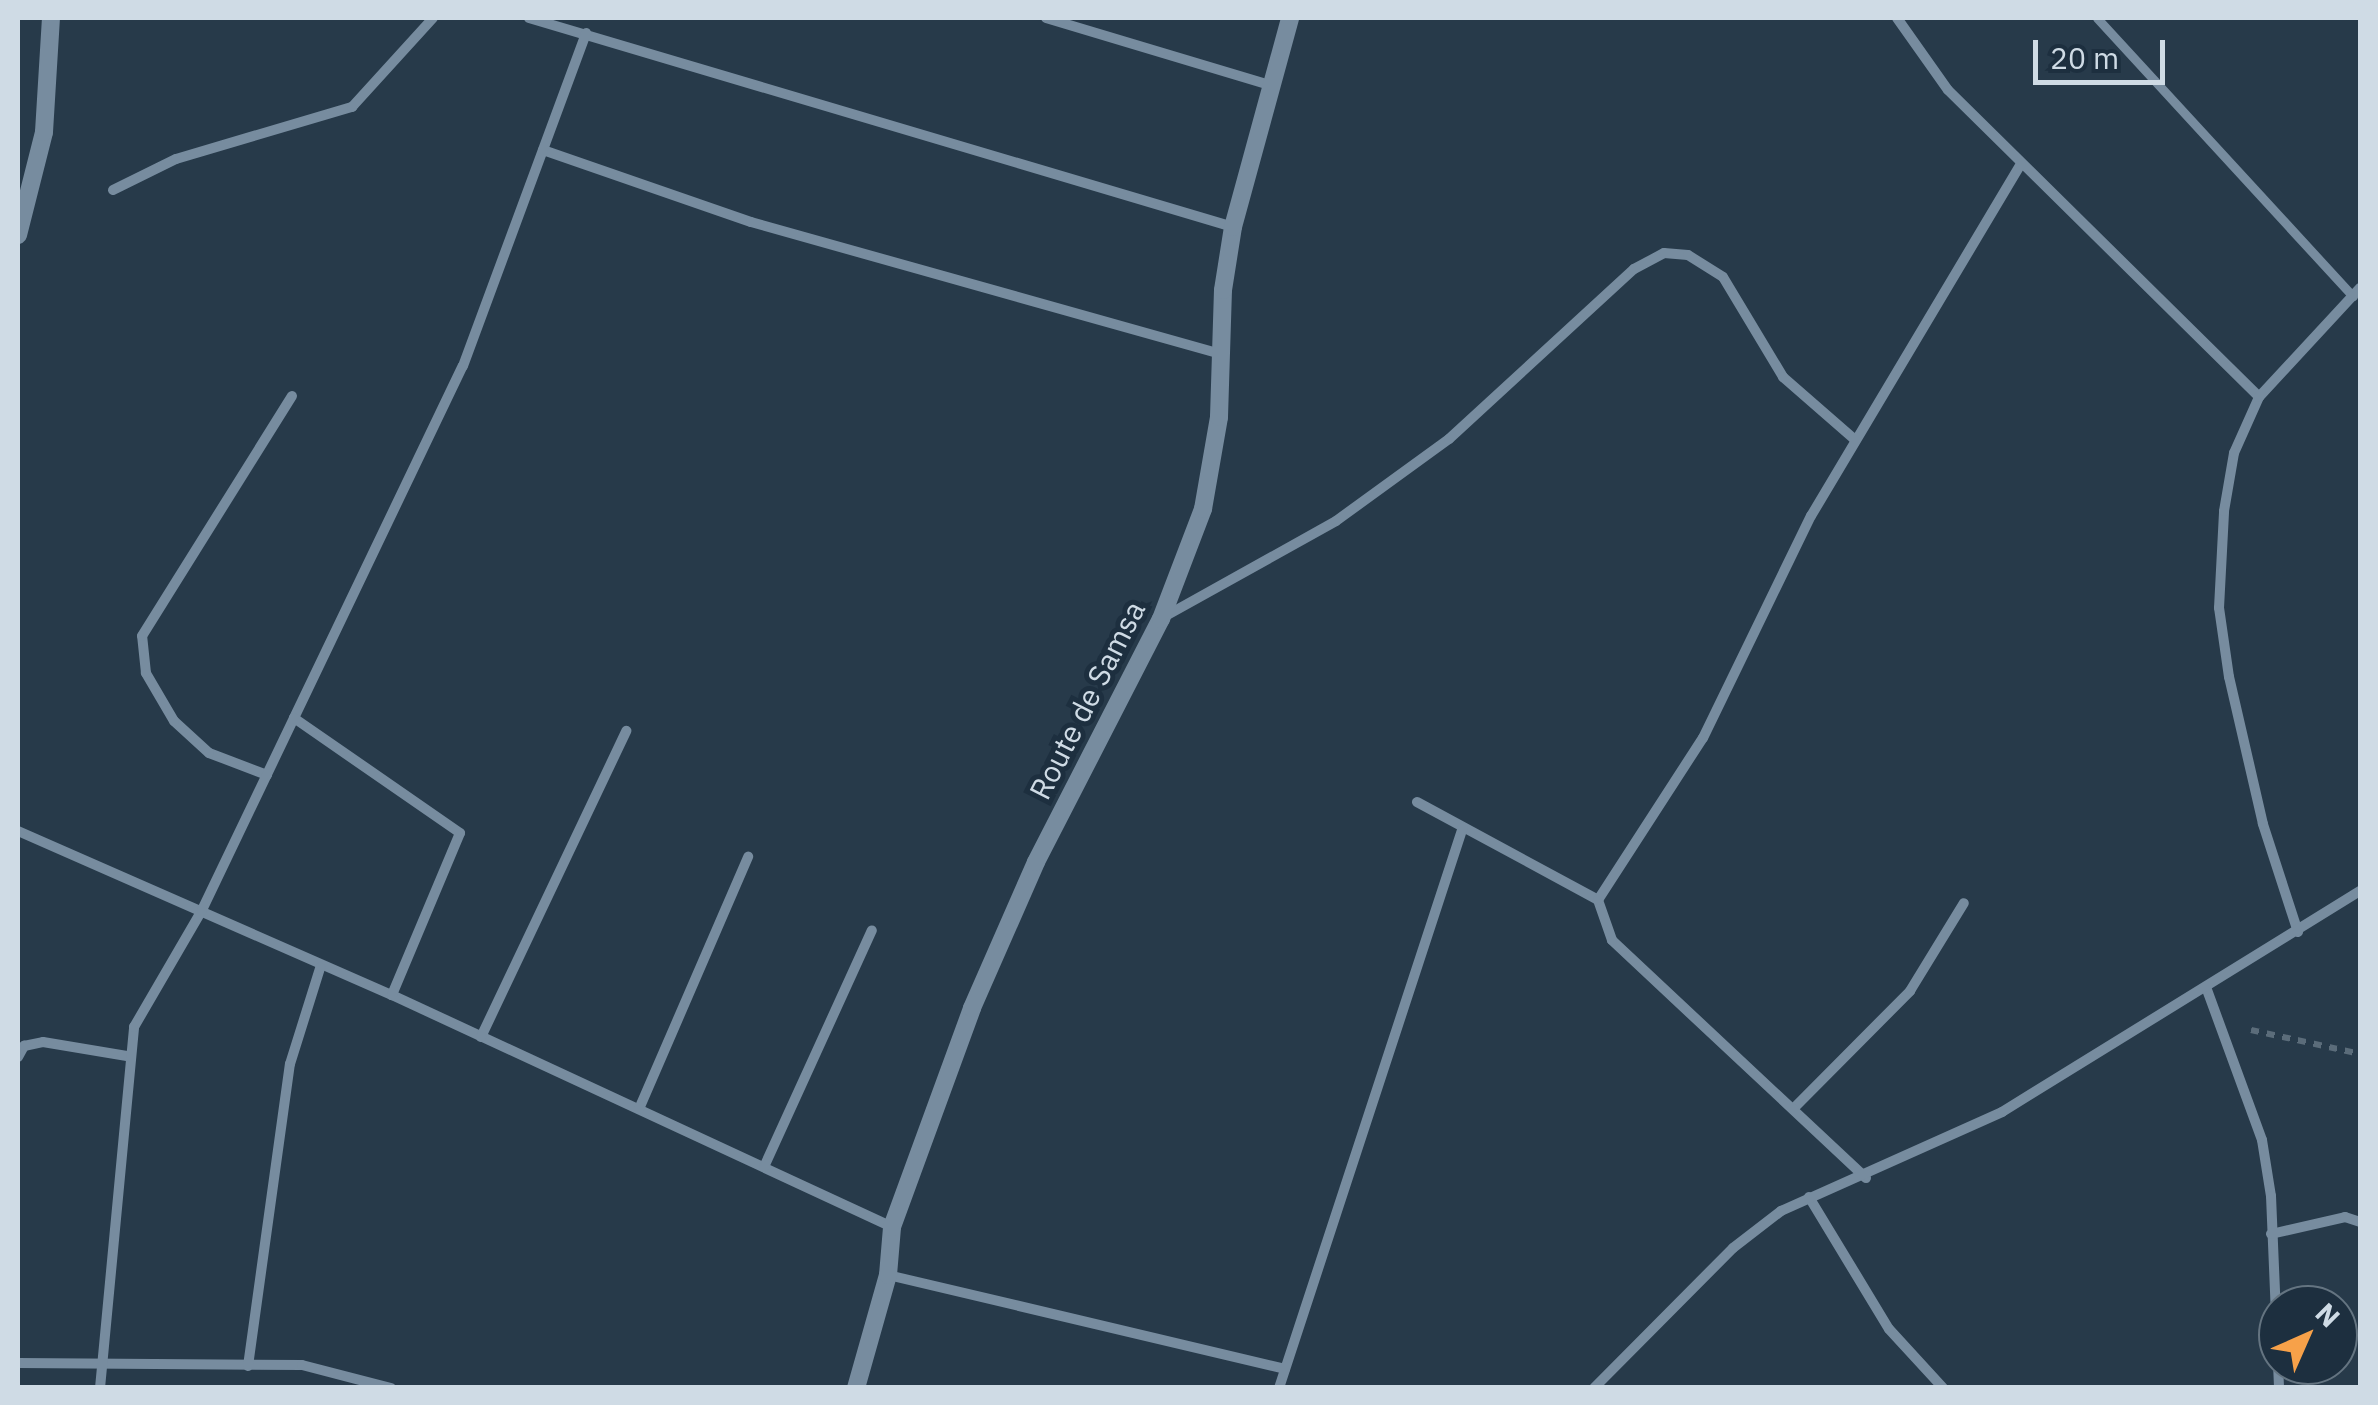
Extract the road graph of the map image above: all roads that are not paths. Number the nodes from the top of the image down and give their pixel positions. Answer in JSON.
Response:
{"nodes":[{"id":1,"x":51,"y":18,"type":"edge"},
{"id":2,"x":433,"y":18,"type":"edge"},
{"id":3,"x":530,"y":18,"type":"edge"},
{"id":4,"x":1046,"y":18,"type":"edge"},
{"id":5,"x":1290,"y":18,"type":"edge"},
{"id":6,"x":1897,"y":18,"type":"edge"},
{"id":7,"x":2097,"y":18,"type":"edge"},
{"id":8,"x":586,"y":33,"type":"junction"},
{"id":9,"x":1272,"y":86,"type":"junction"},
{"id":10,"x":542,"y":150,"type":"junction"},
{"id":11,"x":2021,"y":164,"type":"junction"},
{"id":12,"x":114,"y":190,"type":"dead end"},
{"id":13,"x":1233,"y":227,"type":"junction"},
{"id":14,"x":18,"y":235,"type":"edge"},
{"id":15,"x":2357,"y":292,"type":"edge"},
{"id":16,"x":1221,"y":354,"type":"junction"},
{"id":17,"x":292,"y":396,"type":"dead end"},
{"id":18,"x":2259,"y":397,"type":"junction"},
{"id":19,"x":1854,"y":439,"type":"junction"},
{"id":20,"x":1161,"y":618,"type":"junction"},
{"id":21,"x":294,"y":718,"type":"junction"},
{"id":22,"x":626,"y":731,"type":"dead end"},
{"id":23,"x":268,"y":776,"type":"junction"},
{"id":24,"x":1416,"y":802,"type":"dead end"},
{"id":25,"x":1463,"y":827,"type":"junction"},
{"id":26,"x":18,"y":831,"type":"edge"},
{"id":27,"x":748,"y":858,"type":"dead end"},
{"id":28,"x":2360,"y":890,"type":"edge"},
{"id":29,"x":1598,"y":900,"type":"junction"},
{"id":30,"x":1964,"y":903,"type":"dead end"},
{"id":31,"x":202,"y":910,"type":"junction"},
{"id":32,"x":872,"y":930,"type":"dead end"},
{"id":33,"x":2298,"y":932,"type":"junction"},
{"id":34,"x":320,"y":968,"type":"junction"},
{"id":35,"x":2206,"y":986,"type":"junction"},
{"id":36,"x":392,"y":994,"type":"junction"},
{"id":37,"x":480,"y":1037,"type":"junction"},
{"id":38,"x":127,"y":1056,"type":"junction"},
{"id":39,"x":18,"y":1057,"type":"edge"},
{"id":40,"x":1794,"y":1108,"type":"junction"},
{"id":41,"x":640,"y":1109,"type":"junction"},
{"id":42,"x":764,"y":1167,"type":"junction"},
{"id":43,"x":1866,"y":1178,"type":"junction"},
{"id":44,"x":1809,"y":1197,"type":"junction"},
{"id":45,"x":2360,"y":1222,"type":"edge"},
{"id":46,"x":892,"y":1227,"type":"junction"},
{"id":47,"x":2272,"y":1234,"type":"junction"},
{"id":48,"x":888,"y":1275,"type":"junction"},
{"id":49,"x":18,"y":1363,"type":"edge"},
{"id":50,"x":103,"y":1364,"type":"junction"},
{"id":51,"x":248,"y":1366,"type":"junction"},
{"id":52,"x":1285,"y":1368,"type":"junction"},
{"id":53,"x":100,"y":1388,"type":"edge"},
{"id":54,"x":390,"y":1388,"type":"edge"},
{"id":55,"x":856,"y":1388,"type":"edge"},
{"id":56,"x":1279,"y":1388,"type":"edge"},
{"id":57,"x":1594,"y":1388,"type":"edge"},
{"id":58,"x":1943,"y":1388,"type":"edge"},
{"id":59,"x":2279,"y":1388,"type":"edge"}],
"edges":[{"from":1,"to":14,"type":"street"},
{"from":2,"to":12,"type":"street"},
{"from":3,"to":8,"type":"street"},
{"from":4,"to":9,"type":"street"},
{"from":5,"to":9,"type":"street","name":"Route de Samsa"},
{"from":6,"to":11,"type":"street"},
{"from":7,"to":15,"type":"street"},
{"from":8,"to":10,"type":"street"},
{"from":8,"to":13,"type":"street"},
{"from":9,"to":13,"type":"street","name":"Route de Samsa"},
{"from":10,"to":16,"type":"street"},
{"from":10,"to":21,"type":"street"},
{"from":11,"to":18,"type":"street"},
{"from":11,"to":19,"type":"street"},
{"from":13,"to":16,"type":"street","name":"Route de Samsa"},
{"from":15,"to":18,"type":"street"},
{"from":16,"to":20,"type":"street","name":"Route de Samsa"},
{"from":17,"to":23,"type":"street"},
{"from":18,"to":33,"type":"street"},
{"from":19,"to":20,"type":"street"},
{"from":19,"to":29,"type":"street"},
{"from":20,"to":46,"type":"street","name":"Route de Samsa"},
{"from":21,"to":23,"type":"street"},
{"from":21,"to":36,"type":"street"},
{"from":22,"to":37,"type":"street"},
{"from":23,"to":31,"type":"street"},
{"from":24,"to":25,"type":"street"},
{"from":25,"to":29,"type":"street"},
{"from":25,"to":52,"type":"street"},
{"from":26,"to":31,"type":"street"},
{"from":27,"to":41,"type":"street"},
{"from":28,"to":33,"type":"street"},
{"from":29,"to":40,"type":"street"},
{"from":30,"to":40,"type":"street"},
{"from":31,"to":34,"type":"street"},
{"from":31,"to":38,"type":"street"},
{"from":32,"to":42,"type":"street"},
{"from":33,"to":35,"type":"street"},
{"from":34,"to":36,"type":"street"},
{"from":34,"to":51,"type":"street"},
{"from":35,"to":43,"type":"street"},
{"from":35,"to":47,"type":"street"},
{"from":36,"to":37,"type":"street"},
{"from":37,"to":41,"type":"street"},
{"from":38,"to":39,"type":"street"},
{"from":38,"to":50,"type":"street"},
{"from":40,"to":43,"type":"street"},
{"from":41,"to":42,"type":"street"},
{"from":42,"to":46,"type":"street"},
{"from":43,"to":44,"type":"street"},
{"from":44,"to":57,"type":"street"},
{"from":44,"to":58,"type":"street"},
{"from":45,"to":47,"type":"street"},
{"from":46,"to":48,"type":"street","name":"Route de Samsa"},
{"from":47,"to":59,"type":"street"},
{"from":48,"to":52,"type":"street"},
{"from":48,"to":55,"type":"street","name":"Route de Samsa"},
{"from":49,"to":50,"type":"street"},
{"from":50,"to":51,"type":"street"},
{"from":50,"to":53,"type":"street"},
{"from":51,"to":54,"type":"street"},
{"from":52,"to":56,"type":"street"}]}
